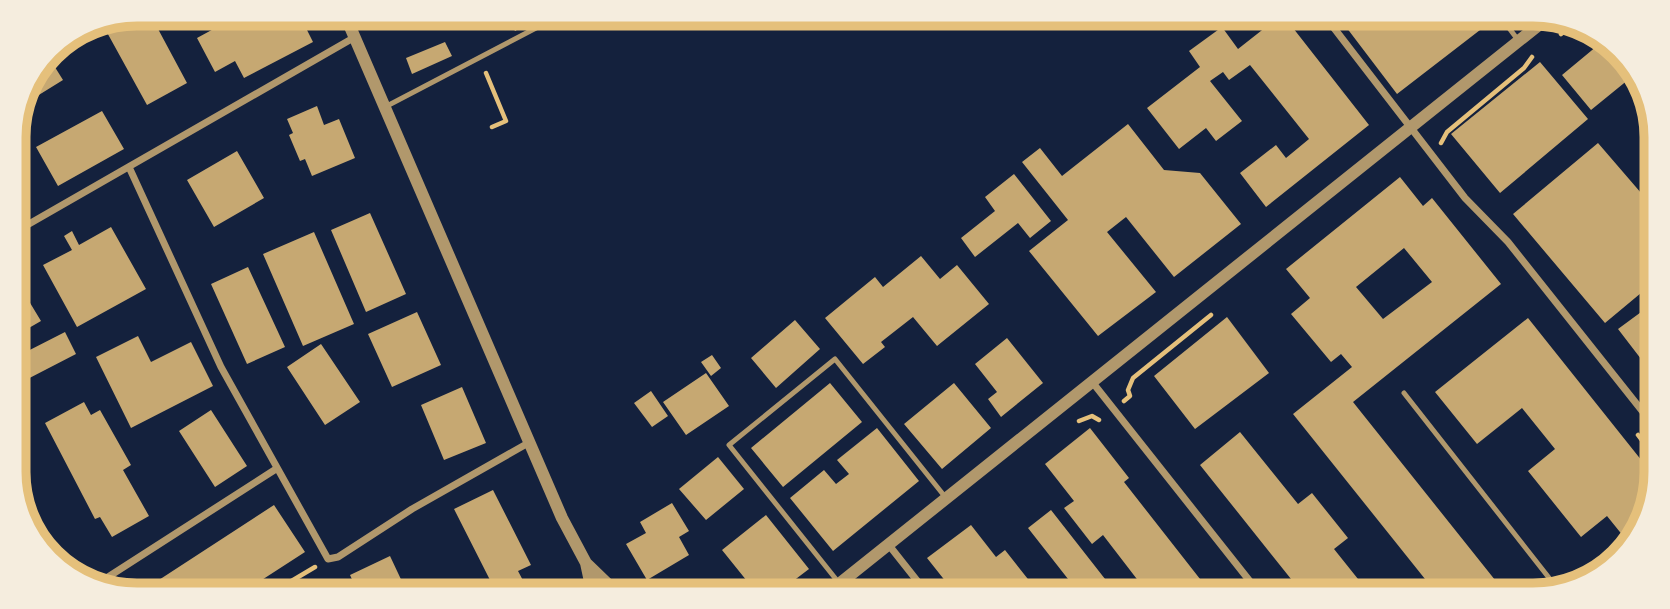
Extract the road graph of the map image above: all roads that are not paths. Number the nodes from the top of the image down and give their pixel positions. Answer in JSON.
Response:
{"nodes":[{"id":1,"x":350,"y":26,"type":"edge"},
{"id":2,"x":540,"y":26,"type":"edge"},
{"id":3,"x":1332,"y":26,"type":"edge"},
{"id":4,"x":1507,"y":26,"type":"edge"},
{"id":5,"x":1537,"y":26,"type":"edge"},
{"id":6,"x":355,"y":37,"type":"junction"},
{"id":7,"x":1518,"y":41,"type":"junction"},
{"id":8,"x":385,"y":107,"type":"junction"},
{"id":9,"x":1410,"y":128,"type":"junction"},
{"id":10,"x":129,"y":167,"type":"junction"},
{"id":11,"x":26,"y":226,"type":"edge"},
{"id":12,"x":1093,"y":383,"type":"junction"},
{"id":13,"x":1404,"y":393,"type":"dead end"},
{"id":14,"x":1644,"y":413,"type":"edge"},
{"id":15,"x":530,"y":442,"type":"junction"},
{"id":16,"x":276,"y":469,"type":"junction"},
{"id":17,"x":946,"y":498,"type":"junction"},
{"id":18,"x":888,"y":544,"type":"junction"},
{"id":19,"x":586,"y":563,"type":"junction"},
{"id":20,"x":106,"y":578,"type":"edge"},
{"id":21,"x":1553,"y":581,"type":"edge"},
{"id":22,"x":590,"y":583,"type":"edge"},
{"id":23,"x":607,"y":583,"type":"edge"},
{"id":24,"x":831,"y":583,"type":"edge"},
{"id":25,"x":839,"y":583,"type":"edge"},
{"id":26,"x":919,"y":583,"type":"edge"},
{"id":27,"x":1251,"y":583,"type":"edge"}],
"edges":[{"from":1,"to":6,"type":"street"},
{"from":2,"to":8,"type":"lane"},
{"from":3,"to":9,"type":"street"},
{"from":4,"to":7,"type":"lane"},
{"from":5,"to":7,"type":"street"},
{"from":6,"to":8,"type":"street"},
{"from":6,"to":10,"type":"street"},
{"from":7,"to":9,"type":"street"},
{"from":8,"to":15,"type":"street"},
{"from":9,"to":12,"type":"street"},
{"from":9,"to":14,"type":"street"},
{"from":10,"to":11,"type":"street"},
{"from":10,"to":16,"type":"street"},
{"from":12,"to":17,"type":"street"},
{"from":12,"to":27,"type":"street"},
{"from":13,"to":21,"type":"lane"},
{"from":15,"to":16,"type":"street"},
{"from":15,"to":19,"type":"street"},
{"from":16,"to":20,"type":"street"},
{"from":17,"to":18,"type":"street"},
{"from":17,"to":24,"type":"lane"},
{"from":18,"to":25,"type":"street"},
{"from":18,"to":26,"type":"street"},
{"from":19,"to":22,"type":"street"},
{"from":19,"to":23,"type":"street"}]}
